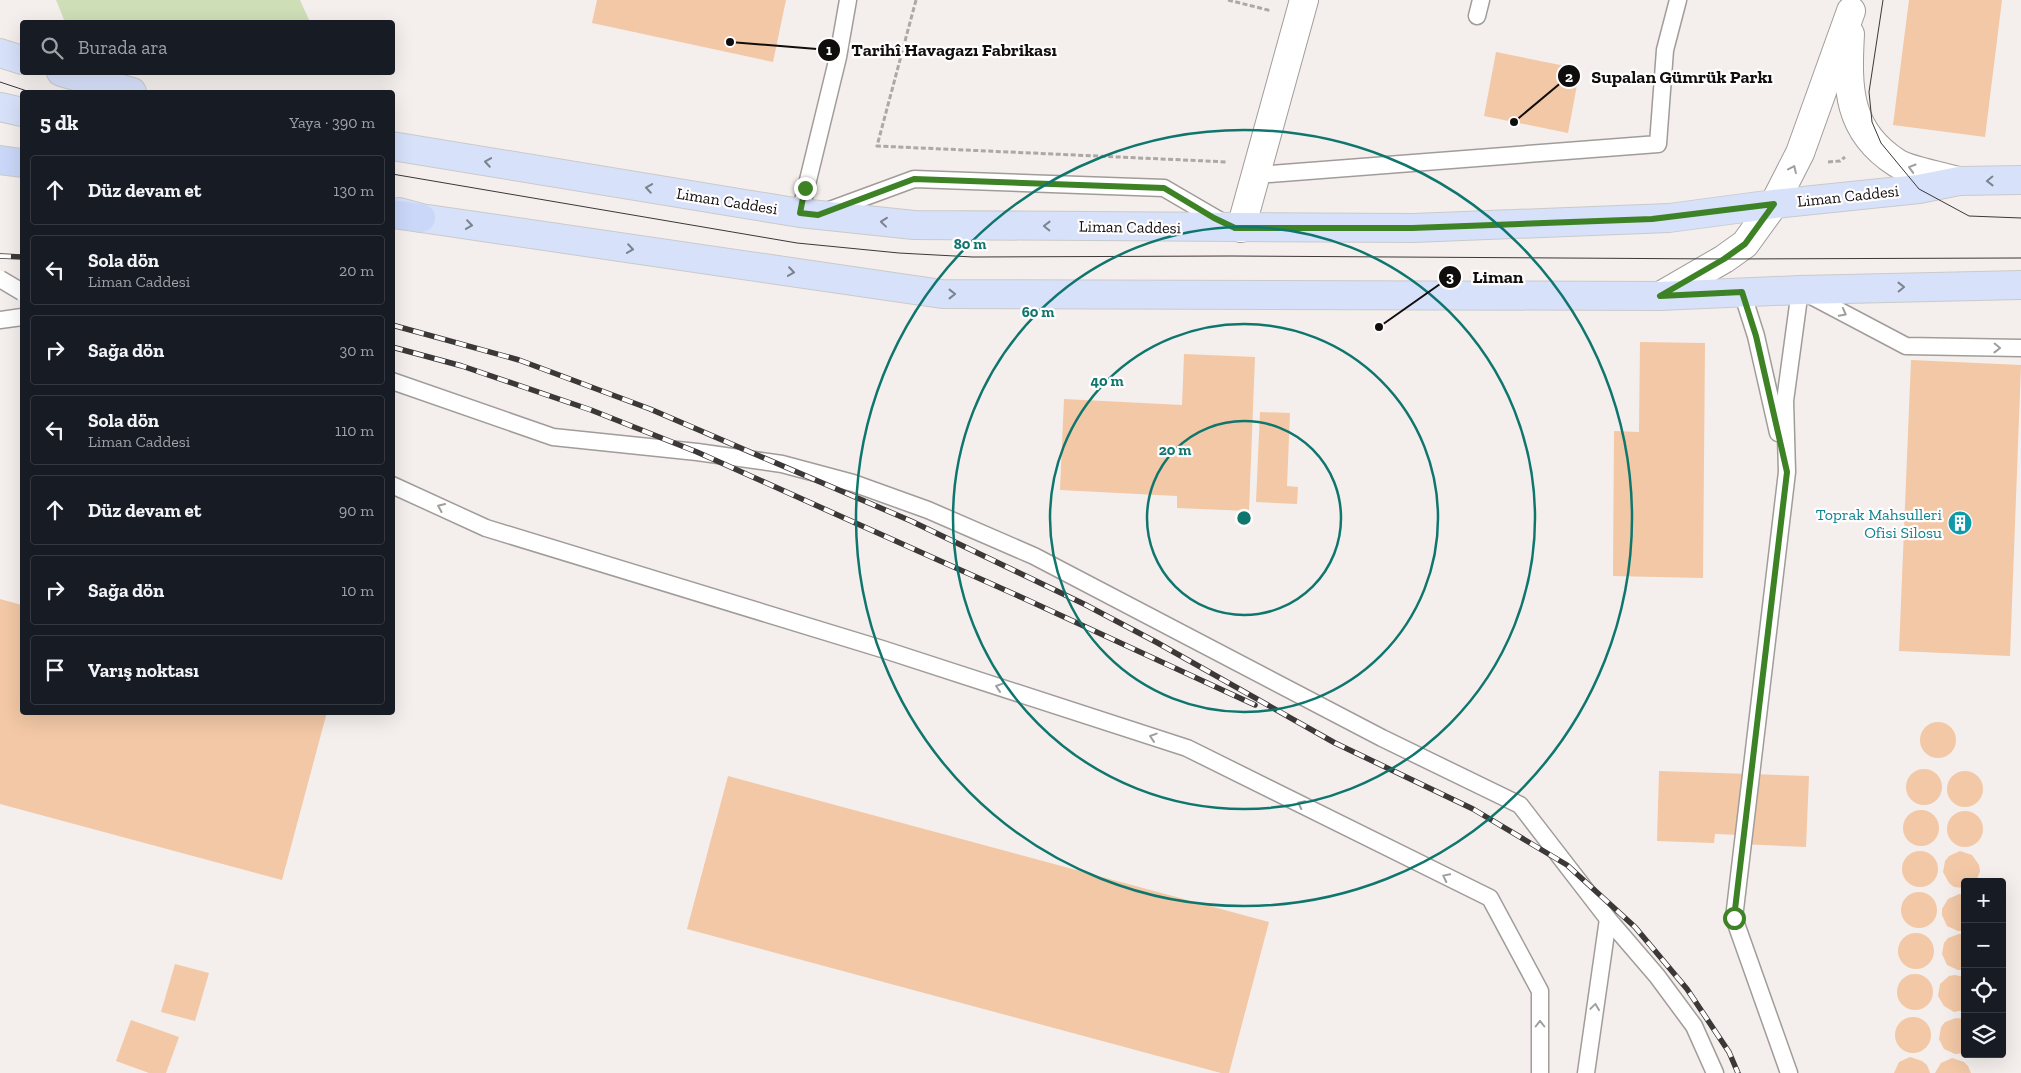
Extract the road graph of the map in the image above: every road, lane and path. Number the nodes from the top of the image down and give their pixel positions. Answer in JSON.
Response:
{"nodes":[{"id":1,"x":848,"y":0,"type":"edge"},
{"id":2,"x":916,"y":0,"type":"edge"},
{"id":3,"x":1228,"y":0,"type":"edge"},
{"id":4,"x":1304,"y":0,"type":"edge"},
{"id":5,"x":1678,"y":0,"type":"edge"},
{"id":6,"x":1852,"y":5,"type":"edge"},
{"id":7,"x":1266,"y":20,"type":"dead end"},
{"id":8,"x":0,"y":53,"type":"edge"},
{"id":9,"x":20,"y":59,"type":"edge"},
{"id":10,"x":72,"y":75,"type":"edge"},
{"id":11,"x":125,"y":90,"type":"edge"},
{"id":12,"x":0,"y":107,"type":"edge"},
{"id":13,"x":20,"y":112,"type":"edge"},
{"id":14,"x":395,"y":146,"type":"edge"},
{"id":15,"x":1231,"y":152,"type":"dead end"},
{"id":16,"x":0,"y":160,"type":"edge"},
{"id":17,"x":20,"y":163,"type":"edge"},
{"id":18,"x":1256,"y":175,"type":"junction"},
{"id":19,"x":2021,"y":180,"type":"edge"},
{"id":20,"x":1959,"y":181,"type":"junction"},
{"id":21,"x":1774,"y":204,"type":"junction"},
{"id":22,"x":395,"y":211,"type":"edge"},
{"id":23,"x":395,"y":214,"type":"edge"},
{"id":24,"x":809,"y":214,"type":"junction"},
{"id":25,"x":421,"y":218,"type":"junction"},
{"id":26,"x":1238,"y":228,"type":"junction"},
{"id":27,"x":0,"y":279,"type":"edge"},
{"id":28,"x":2021,"y":285,"type":"edge"},
{"id":29,"x":1800,"y":290,"type":"junction"},
{"id":30,"x":20,"y":291,"type":"edge"},
{"id":31,"x":1742,"y":292,"type":"junction"},
{"id":32,"x":1660,"y":296,"type":"junction"},
{"id":33,"x":20,"y":317,"type":"edge"},
{"id":34,"x":0,"y":320,"type":"edge"},
{"id":35,"x":2021,"y":348,"type":"edge"},
{"id":36,"x":395,"y":382,"type":"edge"},
{"id":37,"x":1787,"y":472,"type":"junction"},
{"id":38,"x":395,"y":486,"type":"edge"},
{"id":39,"x":1608,"y":919,"type":"junction"},
{"id":40,"x":1540,"y":1073,"type":"edge"},
{"id":41,"x":1586,"y":1073,"type":"edge"},
{"id":42,"x":1715,"y":1073,"type":"edge"},
{"id":43,"x":1789,"y":1073,"type":"edge"}],
"edges":[{"from":1,"to":24,"type":"lane"},
{"from":2,"to":15,"type":"path"},
{"from":3,"to":7,"type":"path"},
{"from":4,"to":18,"type":"street"},
{"from":5,"to":18,"type":"lane"},
{"from":20,"to":6,"type":"street","one_way":true},
{"from":21,"to":6,"type":"street","one_way":true},
{"from":8,"to":9,"type":"main road"},
{"from":10,"to":11,"type":"main road"},
{"from":12,"to":13,"type":"main road"},
{"from":24,"to":14,"type":"main road","name":"Liman Caddesi","one_way":true},
{"from":16,"to":17,"type":"highway"},
{"from":18,"to":26,"type":"street"},
{"from":19,"to":20,"type":"main road","name":"Liman Caddesi","one_way":true},
{"from":20,"to":21,"type":"main road","name":"Liman Caddesi"},
{"from":21,"to":26,"type":"main road","name":"Liman Caddesi"},
{"from":21,"to":32,"type":"street"},
{"from":22,"to":25,"type":"main road"},
{"from":23,"to":25,"type":"highway"},
{"from":26,"to":24,"type":"main road","name":"Liman Caddesi","one_way":true},
{"from":24,"to":26,"type":"lane"},
{"from":25,"to":32,"type":"main road","one_way":true},
{"from":27,"to":30,"type":"lane","bridge":true},
{"from":29,"to":28,"type":"main road","one_way":true},
{"from":29,"to":31,"type":"main road"},
{"from":29,"to":35,"type":"lane","one_way":true},
{"from":29,"to":37,"type":"lane"},
{"from":31,"to":32,"type":"main road"},
{"from":31,"to":37,"type":"lane"},
{"from":33,"to":34,"type":"lane"},
{"from":36,"to":39,"type":"lane"},
{"from":37,"to":43,"type":"lane"},
{"from":40,"to":38,"type":"lane","one_way":true},
{"from":41,"to":39,"type":"lane","one_way":true},
{"from":39,"to":42,"type":"lane"}]}
